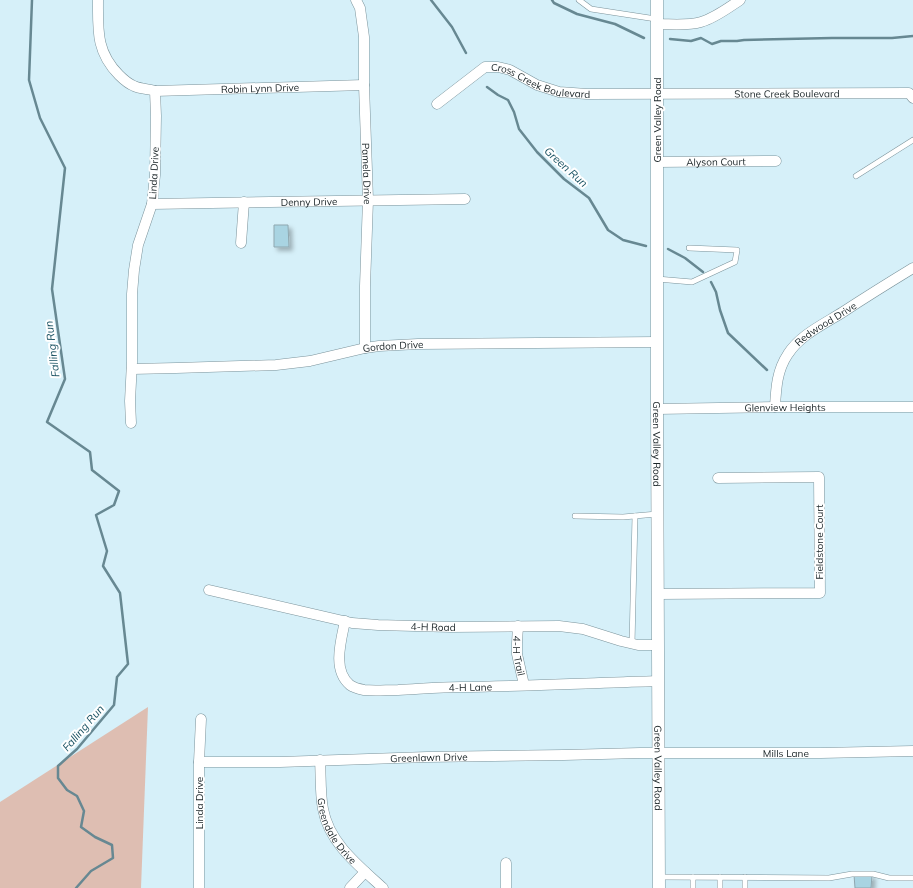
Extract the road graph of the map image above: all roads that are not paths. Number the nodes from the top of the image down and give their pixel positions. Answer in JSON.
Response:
{"nodes":[{"id":1,"x":98,"y":0,"type":"edge"},
{"id":2,"x":356,"y":0,"type":"edge"},
{"id":3,"x":579,"y":0,"type":"edge"},
{"id":4,"x":657,"y":0,"type":"edge"},
{"id":5,"x":740,"y":0,"type":"edge"},
{"id":6,"x":657,"y":22,"type":"junction"},
{"id":7,"x":364,"y":85,"type":"junction"},
{"id":8,"x":156,"y":91,"type":"junction"},
{"id":9,"x":658,"y":94,"type":"junction"},
{"id":10,"x":913,"y":98,"type":"edge"},
{"id":11,"x":437,"y":104,"type":"dead end"},
{"id":12,"x":913,"y":140,"type":"edge"},
{"id":13,"x":776,"y":161,"type":"dead end"},
{"id":14,"x":657,"y":162,"type":"junction"},
{"id":15,"x":856,"y":176,"type":"dead end"},
{"id":16,"x":465,"y":199,"type":"dead end"},
{"id":17,"x":368,"y":200,"type":"junction"},
{"id":18,"x":244,"y":202,"type":"junction"},
{"id":19,"x":152,"y":204,"type":"junction"},
{"id":20,"x":241,"y":243,"type":"dead end"},
{"id":21,"x":689,"y":248,"type":"dead end"},
{"id":22,"x":913,"y":268,"type":"edge"},
{"id":23,"x":657,"y":280,"type":"junction"},
{"id":24,"x":657,"y":342,"type":"junction"},
{"id":25,"x":365,"y":348,"type":"junction"},
{"id":26,"x":132,"y":369,"type":"junction"},
{"id":27,"x":775,"y":407,"type":"junction"},
{"id":28,"x":913,"y":407,"type":"edge"},
{"id":29,"x":657,"y":409,"type":"junction"},
{"id":30,"x":131,"y":423,"type":"dead end"},
{"id":31,"x":718,"y":478,"type":"dead end"},
{"id":32,"x":657,"y":514,"type":"junction"},
{"id":33,"x":575,"y":516,"type":"dead end"},
{"id":34,"x":635,"y":516,"type":"junction"},
{"id":35,"x":209,"y":590,"type":"dead end"},
{"id":36,"x":658,"y":594,"type":"junction"},
{"id":37,"x":345,"y":622,"type":"junction"},
{"id":38,"x":518,"y":626,"type":"junction"},
{"id":39,"x":632,"y":644,"type":"junction"},
{"id":40,"x":658,"y":645,"type":"junction"},
{"id":41,"x":658,"y":681,"type":"junction"},
{"id":42,"x":524,"y":685,"type":"junction"},
{"id":43,"x":202,"y":719,"type":"dead end"},
{"id":44,"x":913,"y":751,"type":"edge"},
{"id":45,"x":659,"y":753,"type":"junction"},
{"id":46,"x":320,"y":760,"type":"junction"},
{"id":47,"x":199,"y":762,"type":"junction"},
{"id":48,"x":506,"y":863,"type":"dead end"},
{"id":49,"x":365,"y":872,"type":"junction"},
{"id":50,"x":693,"y":877,"type":"junction"},
{"id":51,"x":720,"y":877,"type":"junction"},
{"id":52,"x":745,"y":877,"type":"junction"},
{"id":53,"x":913,"y":878,"type":"edge"},
{"id":54,"x":659,"y":883,"type":"edge"},
{"id":55,"x":199,"y":888,"type":"edge"},
{"id":56,"x":350,"y":888,"type":"edge"},
{"id":57,"x":383,"y":888,"type":"edge"},
{"id":58,"x":506,"y":888,"type":"edge"},
{"id":59,"x":693,"y":888,"type":"edge"},
{"id":60,"x":720,"y":888,"type":"edge"},
{"id":61,"x":745,"y":888,"type":"edge"}],
"edges":[{"from":1,"to":8,"type":"street"},
{"from":2,"to":7,"type":"street","name":"Pamela Drive"},
{"from":3,"to":6,"type":"lane"},
{"from":4,"to":6,"type":"street","name":"Green Valley Road"},
{"from":5,"to":6,"type":"street"},
{"from":6,"to":9,"type":"street","name":"Green Valley Road"},
{"from":7,"to":8,"type":"street","name":"Robin Lynn Drive"},
{"from":7,"to":17,"type":"street","name":"Pamela Drive"},
{"from":8,"to":19,"type":"street","name":"Linda Drive"},
{"from":9,"to":10,"type":"street","name":"Stone Creek Boulevard"},
{"from":9,"to":11,"type":"street","name":"Cross Creek Boulevard"},
{"from":9,"to":14,"type":"street","name":"Green Valley Road"},
{"from":12,"to":15,"type":"lane"},
{"from":13,"to":14,"type":"street","name":"Alyson Court"},
{"from":14,"to":23,"type":"street","name":"Green Valley Road"},
{"from":16,"to":17,"type":"street","name":"Denny Drive"},
{"from":17,"to":18,"type":"street","name":"Denny Drive"},
{"from":17,"to":25,"type":"street","name":"Pamela Drive"},
{"from":18,"to":19,"type":"street","name":"Denny Drive"},
{"from":18,"to":20,"type":"street"},
{"from":19,"to":26,"type":"street","name":"Linda Drive"},
{"from":21,"to":23,"type":"lane"},
{"from":22,"to":27,"type":"street","name":"Redwood Drive"},
{"from":23,"to":24,"type":"street","name":"Green Valley Road"},
{"from":24,"to":25,"type":"street","name":"Gordon Drive"},
{"from":24,"to":29,"type":"street","name":"Green Valley Road"},
{"from":25,"to":26,"type":"street","name":"Gordon Drive"},
{"from":26,"to":30,"type":"street","name":"Linda Drive"},
{"from":27,"to":28,"type":"street","name":"Glenview Heights"},
{"from":27,"to":29,"type":"street","name":"Glenview Heights"},
{"from":29,"to":32,"type":"street","name":"Green Valley Road"},
{"from":31,"to":36,"type":"street","name":"Fieldstone Court"},
{"from":32,"to":34,"type":"lane"},
{"from":32,"to":36,"type":"street","name":"Green Valley Road"},
{"from":33,"to":34,"type":"lane"},
{"from":34,"to":39,"type":"lane"},
{"from":35,"to":37,"type":"street","name":"4-H Road"},
{"from":36,"to":40,"type":"street","name":"Green Valley Road"},
{"from":37,"to":38,"type":"street","name":"4-H Road"},
{"from":37,"to":42,"type":"street","name":"4-H Lane"},
{"from":38,"to":39,"type":"street","name":"4-H Road"},
{"from":38,"to":42,"type":"street","name":"4-H Trail"},
{"from":39,"to":40,"type":"street","name":"4-H Road"},
{"from":40,"to":41,"type":"street","name":"Green Valley Road"},
{"from":41,"to":42,"type":"street","name":"4-H Lane"},
{"from":41,"to":45,"type":"street","name":"Green Valley Road"},
{"from":43,"to":47,"type":"street","name":"Linda Drive"},
{"from":44,"to":45,"type":"street","name":"Mills Lane"},
{"from":45,"to":46,"type":"street","name":"Greenlawn Drive"},
{"from":45,"to":54,"type":"street","name":"Green Valley Road"},
{"from":46,"to":47,"type":"street","name":"Greenlawn Drive"},
{"from":46,"to":49,"type":"street","name":"Greendale Drive"},
{"from":47,"to":55,"type":"street","name":"Linda Drive"},
{"from":48,"to":58,"type":"street"},
{"from":49,"to":56,"type":"street"},
{"from":49,"to":57,"type":"street","name":"Greendale Drive"},
{"from":50,"to":51,"type":"lane"},
{"from":50,"to":54,"type":"lane"},
{"from":50,"to":59,"type":"lane"},
{"from":51,"to":52,"type":"lane"},
{"from":51,"to":60,"type":"lane"},
{"from":52,"to":53,"type":"lane"},
{"from":52,"to":61,"type":"lane"}]}
